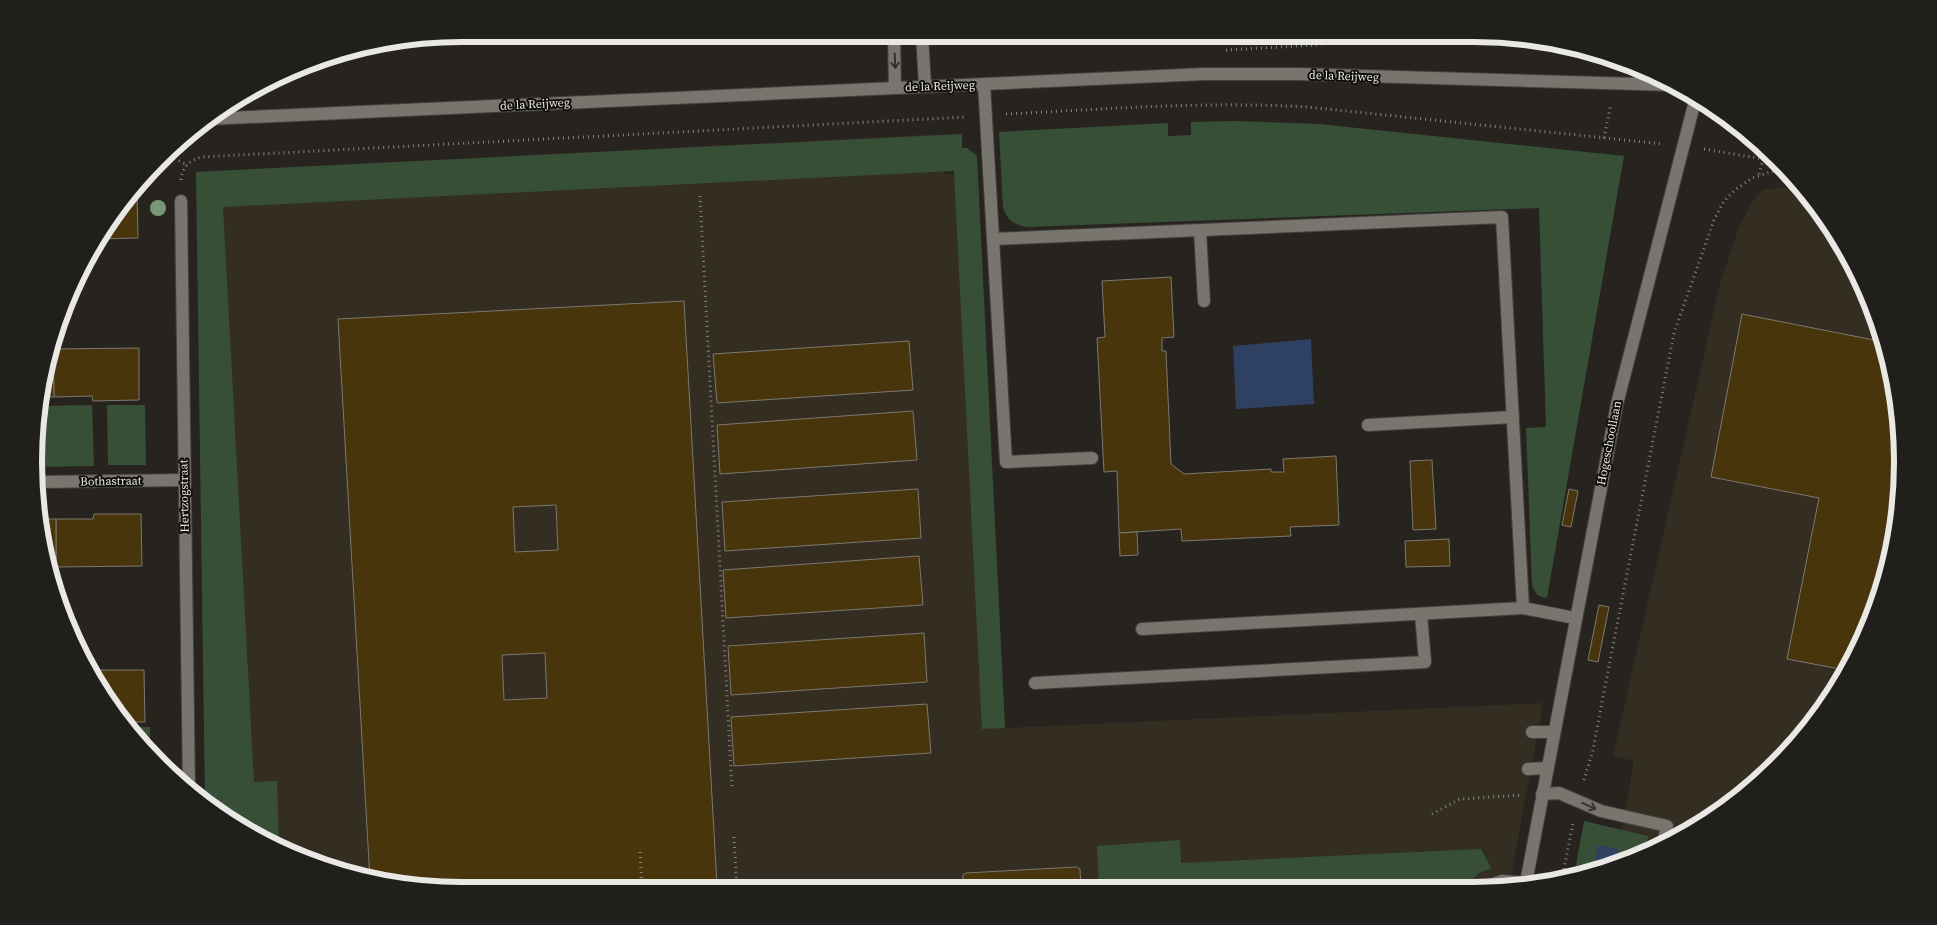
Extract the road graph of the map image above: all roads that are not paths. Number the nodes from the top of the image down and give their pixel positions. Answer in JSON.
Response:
{"nodes":[{"id":1,"x":894,"y":42,"type":"edge"},
{"id":2,"x":922,"y":42,"type":"edge"},
{"id":3,"x":984,"y":84,"type":"junction"},
{"id":4,"x":1657,"y":85,"type":"edge"},
{"id":5,"x":925,"y":86,"type":"junction"},
{"id":6,"x":895,"y":88,"type":"junction"},
{"id":7,"x":1694,"y":105,"type":"edge"},
{"id":8,"x":222,"y":118,"type":"edge"},
{"id":9,"x":181,"y":201,"type":"road end"},
{"id":10,"x":1200,"y":231,"type":"junction"},
{"id":11,"x":993,"y":239,"type":"junction"},
{"id":12,"x":1204,"y":301,"type":"dead end"},
{"id":13,"x":1513,"y":417,"type":"junction"},
{"id":14,"x":1368,"y":425,"type":"dead end"},
{"id":15,"x":1092,"y":458,"type":"dead end"},
{"id":16,"x":184,"y":480,"type":"junction"},
{"id":17,"x":43,"y":482,"type":"edge"},
{"id":18,"x":1523,"y":608,"type":"junction"},
{"id":19,"x":1421,"y":614,"type":"junction"},
{"id":20,"x":1575,"y":618,"type":"junction"},
{"id":21,"x":1142,"y":630,"type":"dead end"},
{"id":22,"x":1035,"y":683,"type":"dead end"},
{"id":23,"x":1532,"y":732,"type":"dead end"},
{"id":24,"x":1554,"y":732,"type":"junction"},
{"id":25,"x":1547,"y":768,"type":"junction"},
{"id":26,"x":1528,"y":769,"type":"dead end"},
{"id":27,"x":189,"y":780,"type":"edge"},
{"id":28,"x":1542,"y":794,"type":"junction"},
{"id":29,"x":1665,"y":836,"type":"edge"},
{"id":30,"x":1526,"y":879,"type":"edge"}],
"edges":[{"from":1,"to":6,"type":"street","one_way":true},
{"from":2,"to":5,"type":"street"},
{"from":3,"to":4,"type":"street","name":"de la Reijweg"},
{"from":3,"to":5,"type":"street","name":"de la Reijweg"},
{"from":3,"to":11,"type":"street"},
{"from":5,"to":6,"type":"street","name":"de la Reijweg"},
{"from":6,"to":8,"type":"street","name":"de la Reijweg"},
{"from":7,"to":20,"type":"street","name":"Hogeschoollaan"},
{"from":9,"to":16,"type":"street","name":"Hertzogstraat"},
{"from":10,"to":11,"type":"street"},
{"from":10,"to":12,"type":"street"},
{"from":10,"to":13,"type":"street"},
{"from":11,"to":15,"type":"street"},
{"from":13,"to":14,"type":"street"},
{"from":13,"to":18,"type":"street"},
{"from":16,"to":17,"type":"street","name":"Bothastraat"},
{"from":16,"to":27,"type":"street","name":"Hertzogstraat"},
{"from":18,"to":19,"type":"street"},
{"from":18,"to":20,"type":"street"},
{"from":19,"to":21,"type":"street"},
{"from":19,"to":22,"type":"street"},
{"from":20,"to":24,"type":"street","name":"Hogeschoollaan"},
{"from":23,"to":24,"type":"street"},
{"from":24,"to":25,"type":"street","name":"Hogeschoollaan"},
{"from":25,"to":26,"type":"street"},
{"from":25,"to":28,"type":"street","name":"Hogeschoollaan"},
{"from":28,"to":29,"type":"street","one_way":true},
{"from":28,"to":30,"type":"street","name":"Hogeschoollaan"}]}
